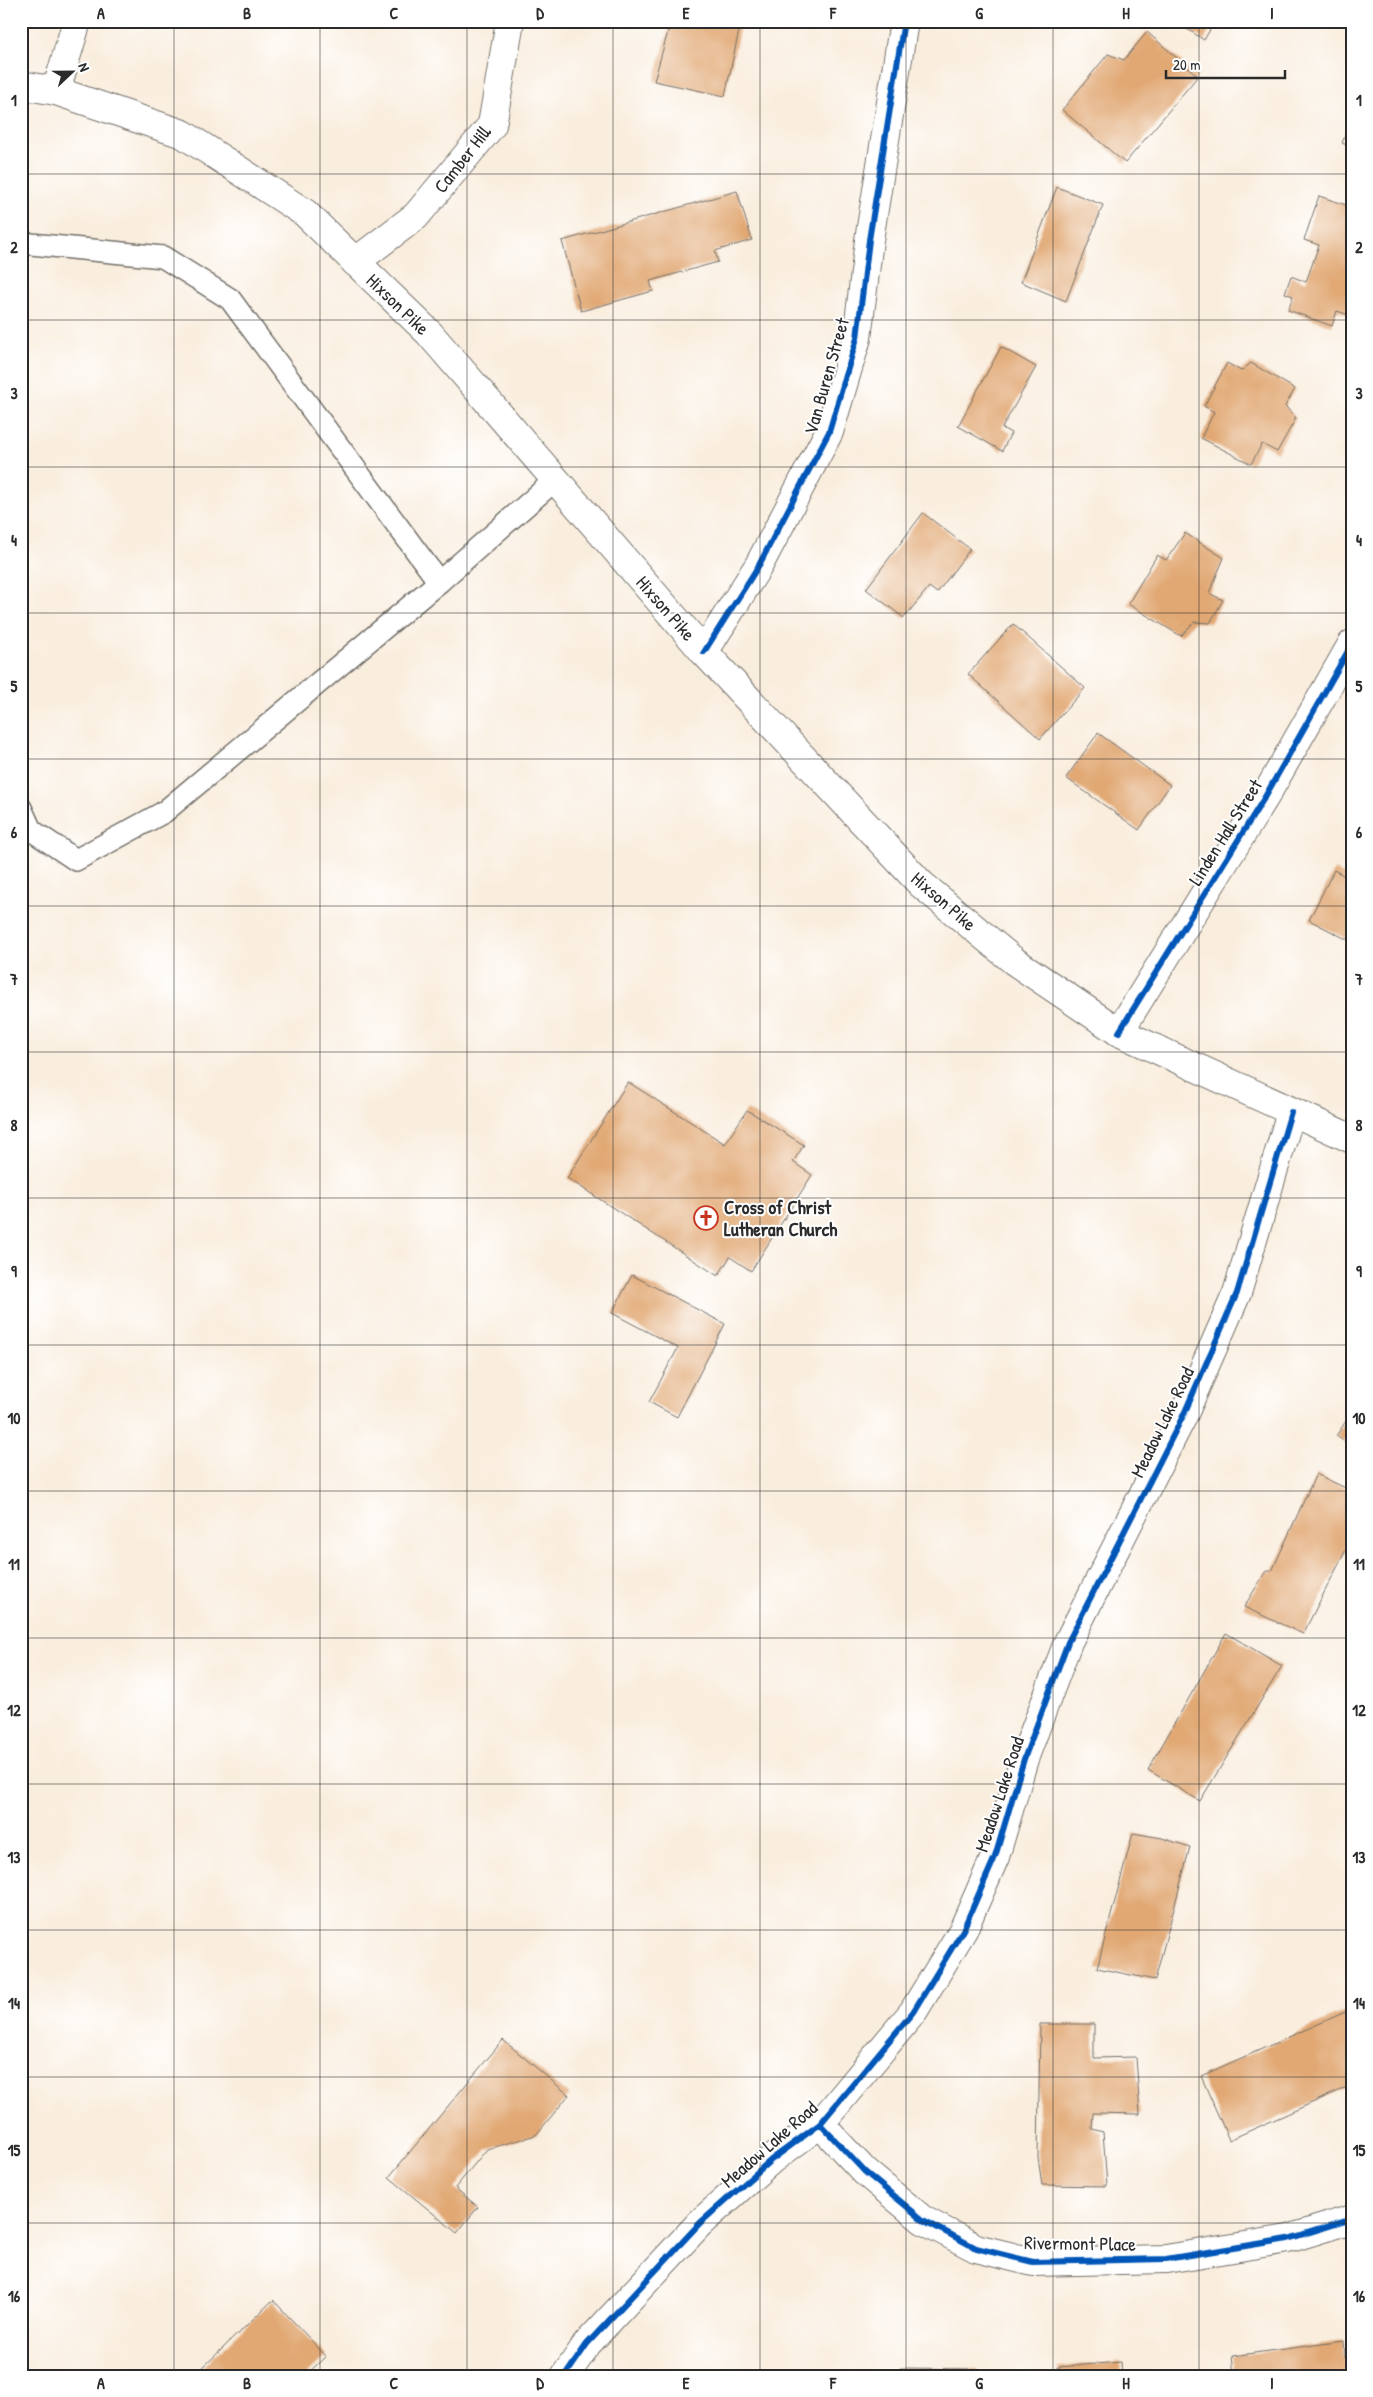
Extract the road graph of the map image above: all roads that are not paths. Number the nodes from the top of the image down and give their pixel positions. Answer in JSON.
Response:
{"nodes":[{"id":1,"x":77,"y":21,"type":"edge"},
{"id":2,"x":510,"y":21,"type":"edge"},
{"id":3,"x":904,"y":21,"type":"edge"},
{"id":4,"x":21,"y":85,"type":"edge"},
{"id":5,"x":56,"y":91,"type":"junction"},
{"id":6,"x":21,"y":243,"type":"edge"},
{"id":7,"x":355,"y":262,"type":"junction"},
{"id":8,"x":555,"y":480,"type":"junction"},
{"id":9,"x":439,"y":582,"type":"junction"},
{"id":10,"x":1352,"y":644,"type":"edge"},
{"id":11,"x":704,"y":652,"type":"junction"},
{"id":12,"x":21,"y":808,"type":"edge"},
{"id":13,"x":1119,"y":1032,"type":"junction"},
{"id":14,"x":1291,"y":1112,"type":"junction"},
{"id":15,"x":1352,"y":1139,"type":"edge"},
{"id":16,"x":820,"y":2124,"type":"junction"},
{"id":17,"x":1352,"y":2219,"type":"edge"},
{"id":18,"x":565,"y":2376,"type":"edge"}],
"edges":[{"from":1,"to":5,"type":"street"},
{"from":2,"to":7,"type":"street","name":"Camber Hill"},
{"from":3,"to":11,"type":"street","name":"Van Buren Street"},
{"from":4,"to":5,"type":"street","name":"Hixson Pike"},
{"from":5,"to":7,"type":"street","name":"Hixson Pike"},
{"from":6,"to":9,"type":"lane"},
{"from":7,"to":8,"type":"street","name":"Hixson Pike"},
{"from":8,"to":9,"type":"lane"},
{"from":8,"to":11,"type":"street","name":"Hixson Pike"},
{"from":9,"to":12,"type":"lane"},
{"from":10,"to":13,"type":"street","name":"Linden Hall Street"},
{"from":11,"to":13,"type":"street","name":"Hixson Pike"},
{"from":13,"to":14,"type":"street","name":"Hixson Pike"},
{"from":14,"to":15,"type":"street","name":"Hixson Pike"},
{"from":14,"to":16,"type":"street","name":"Meadow Lake Road"},
{"from":16,"to":17,"type":"street","name":"Rivermont Place"},
{"from":16,"to":18,"type":"street","name":"Meadow Lake Road"}]}
